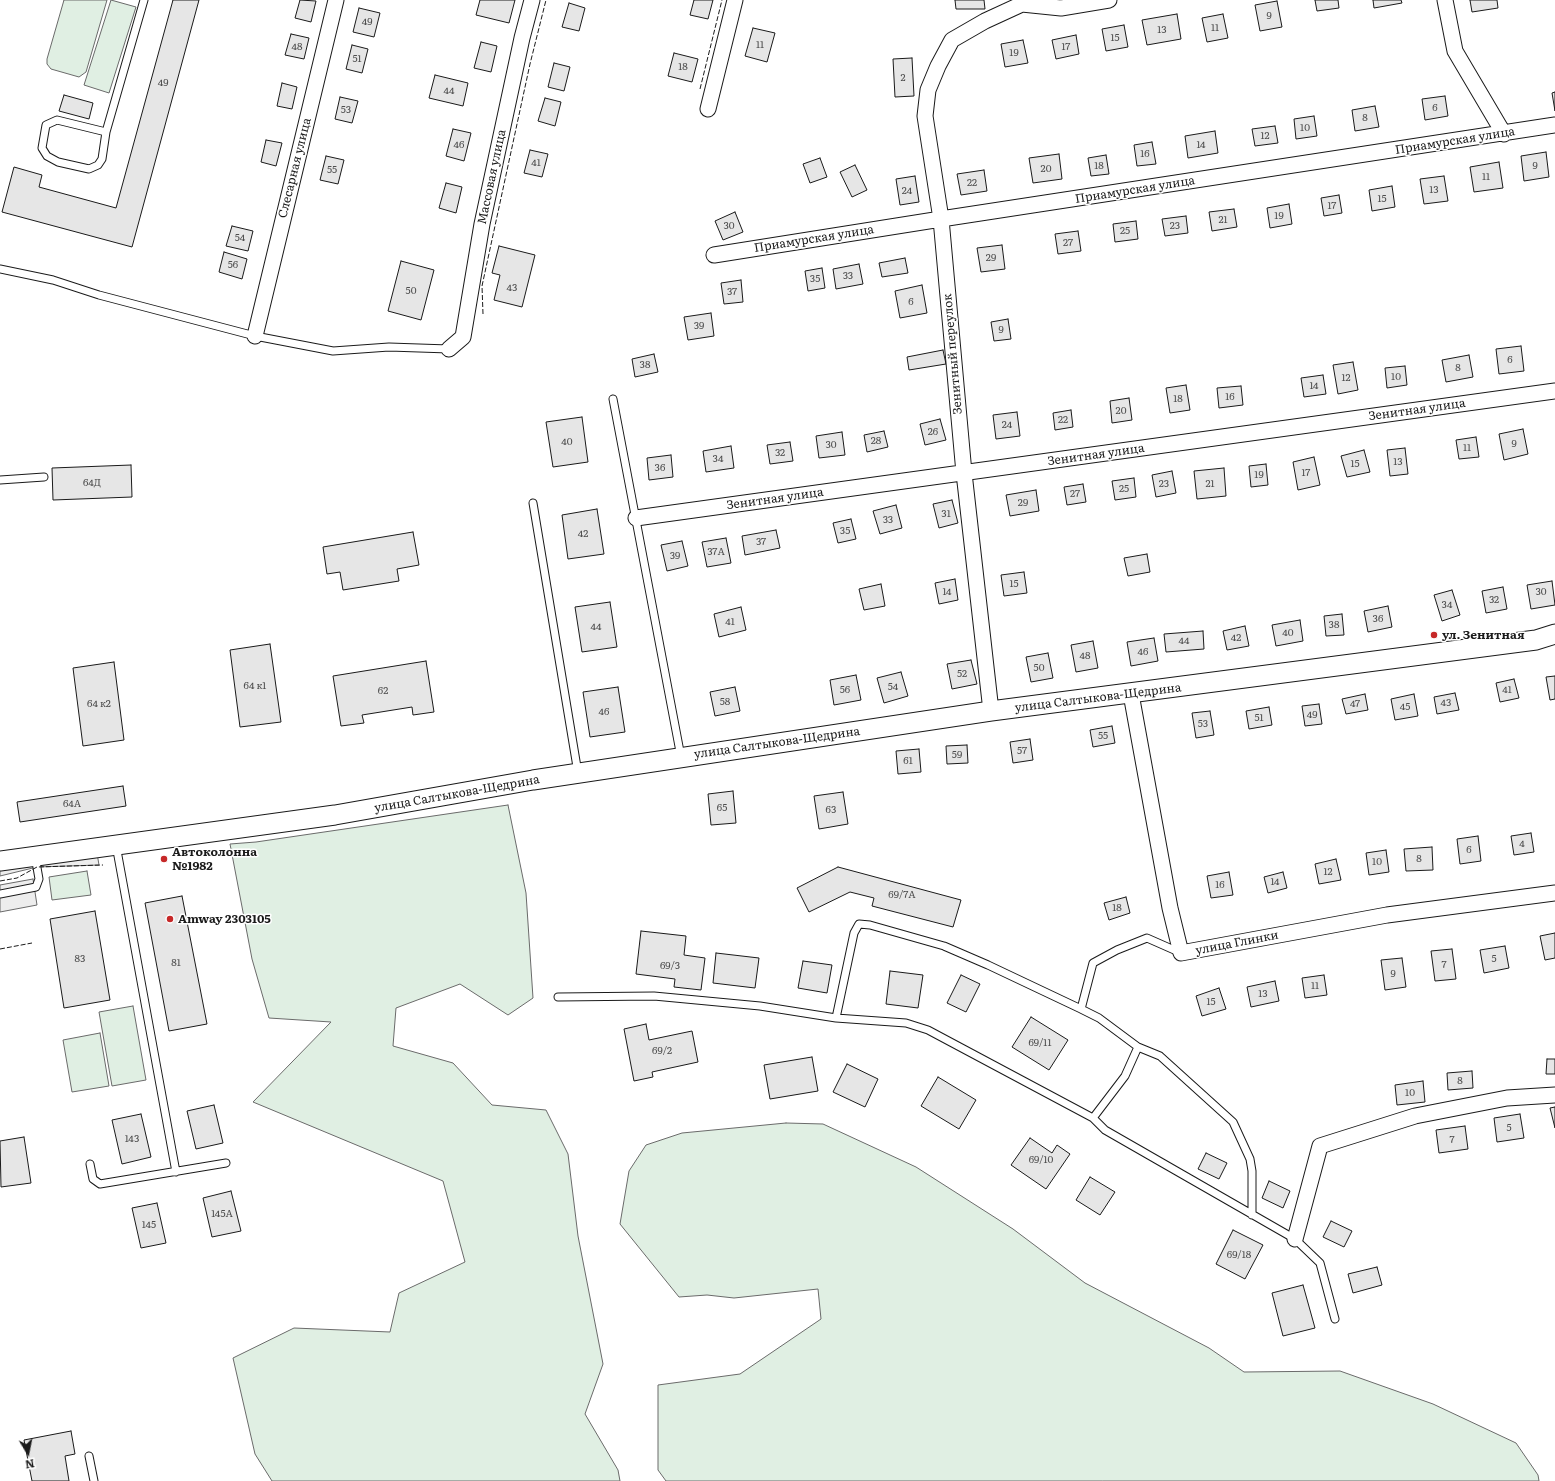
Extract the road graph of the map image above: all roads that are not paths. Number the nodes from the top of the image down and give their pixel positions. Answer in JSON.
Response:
{"nodes":[{"id":1,"x":144,"y":0,"type":"edge"},
{"id":2,"x":336,"y":0,"type":"edge"},
{"id":3,"x":532,"y":0,"type":"edge"},
{"id":4,"x":735,"y":0,"type":"edge"},
{"id":5,"x":1109,"y":0,"type":"edge"},
{"id":6,"x":1445,"y":0,"type":"edge"},
{"id":7,"x":1021,"y":2,"type":"edge"},
{"id":8,"x":708,"y":109,"type":"dead end"},
{"id":9,"x":1555,"y":125,"type":"edge"},
{"id":10,"x":106,"y":132,"type":"junction"},
{"id":11,"x":1504,"y":134,"type":"junction"},
{"id":12,"x":941,"y":219,"type":"junction"},
{"id":13,"x":714,"y":255,"type":"dead end"},
{"id":14,"x":0,"y":269,"type":"edge"},
{"id":15,"x":255,"y":336,"type":"junction"},
{"id":16,"x":449,"y":349,"type":"joint"},
{"id":17,"x":1555,"y":391,"type":"edge"},
{"id":18,"x":613,"y":399,"type":"dead end"},
{"id":19,"x":964,"y":473,"type":"junction"},
{"id":20,"x":44,"y":477,"type":"dead end"},
{"id":21,"x":0,"y":480,"type":"edge"},
{"id":22,"x":533,"y":503,"type":"dead end"},
{"id":23,"x":636,"y":518,"type":"junction"},
{"id":24,"x":1555,"y":634,"type":"edge"},
{"id":25,"x":1131,"y":694,"type":"junction"},
{"id":26,"x":991,"y":712,"type":"junction"},
{"id":27,"x":681,"y":757,"type":"junction"},
{"id":28,"x":578,"y":773,"type":"junction"},
{"id":29,"x":116,"y":845,"type":"junction"},
{"id":30,"x":35,"y":856,"type":"junction"},
{"id":31,"x":0,"y":861,"type":"edge"},
{"id":32,"x":1555,"y":893,"type":"edge"},
{"id":33,"x":0,"y":894,"type":"edge"},
{"id":34,"x":1181,"y":953,"type":"junction"},
{"id":35,"x":558,"y":997,"type":"dead end"},
{"id":36,"x":1081,"y":1009,"type":"junction"},
{"id":37,"x":836,"y":1018,"type":"junction"},
{"id":38,"x":1138,"y":1047,"type":"junction"},
{"id":39,"x":1555,"y":1095,"type":"edge"},
{"id":40,"x":1093,"y":1118,"type":"junction"},
{"id":41,"x":90,"y":1164,"type":"dead end"},
{"id":42,"x":226,"y":1164,"type":"dead end"},
{"id":43,"x":176,"y":1172,"type":"junction"},
{"id":44,"x":1252,"y":1215,"type":"junction"},
{"id":45,"x":1296,"y":1239,"type":"junction"},
{"id":46,"x":1335,"y":1319,"type":"dead end"},
{"id":47,"x":89,"y":1456,"type":"dead end"},
{"id":48,"x":94,"y":1481,"type":"edge"}],
"edges":[{"from":1,"to":10,"type":"lane"},
{"from":2,"to":15,"type":"street","name":"Слесарная улица"},
{"from":3,"to":16,"type":"street","name":"Массовая улица"},
{"from":4,"to":8,"type":"street"},
{"from":5,"to":7,"type":"street"},
{"from":6,"to":11,"type":"street"},
{"from":7,"to":12,"type":"street","name":"Зенитный переулок"},
{"from":9,"to":11,"type":"street","name":"Приамурская улица"},
{"from":10,"to":10,"type":"lane"},
{"from":11,"to":12,"type":"street","name":"Приамурская улица"},
{"from":12,"to":13,"type":"street","name":"Приамурская улица"},
{"from":12,"to":19,"type":"street","name":"Зенитный переулок"},
{"from":14,"to":15,"type":"lane"},
{"from":15,"to":16,"type":"lane"},
{"from":17,"to":19,"type":"street","name":"Зенитная улица"},
{"from":18,"to":23,"type":"lane"},
{"from":19,"to":23,"type":"street","name":"Зенитная улица"},
{"from":19,"to":26,"type":"street","name":"Зенитный переулок"},
{"from":20,"to":21,"type":"lane"},
{"from":22,"to":28,"type":"lane"},
{"from":23,"to":27,"type":"lane"},
{"from":24,"to":25,"type":"street","name":"улица Салтыкова-Щедрина"},
{"from":25,"to":26,"type":"street","name":"улица Салтыкова-Щедрина"},
{"from":25,"to":34,"type":"street","name":"улица Глинки"},
{"from":26,"to":27,"type":"street","name":"улица Салтыкова-Щедрина"},
{"from":27,"to":28,"type":"street","name":"улица Салтыкова-Щедрина"},
{"from":28,"to":29,"type":"street","name":"улица Салтыкова-Щедрина"},
{"from":29,"to":30,"type":"street","name":"улица Салтыкова-Щедрина"},
{"from":29,"to":43,"type":"lane"},
{"from":30,"to":31,"type":"street","name":"улица Салтыкова-Щедрина"},
{"from":30,"to":33,"type":"lane"},
{"from":32,"to":34,"type":"street","name":"улица Глинки"},
{"from":34,"to":36,"type":"lane"},
{"from":35,"to":37,"type":"lane"},
{"from":36,"to":37,"type":"lane"},
{"from":36,"to":38,"type":"lane"},
{"from":37,"to":40,"type":"lane"},
{"from":38,"to":40,"type":"lane"},
{"from":38,"to":44,"type":"lane"},
{"from":39,"to":45,"type":"street"},
{"from":40,"to":44,"type":"lane"},
{"from":41,"to":43,"type":"lane"},
{"from":42,"to":43,"type":"lane"},
{"from":44,"to":45,"type":"lane"},
{"from":45,"to":46,"type":"lane"},
{"from":47,"to":48,"type":"lane"}]}
